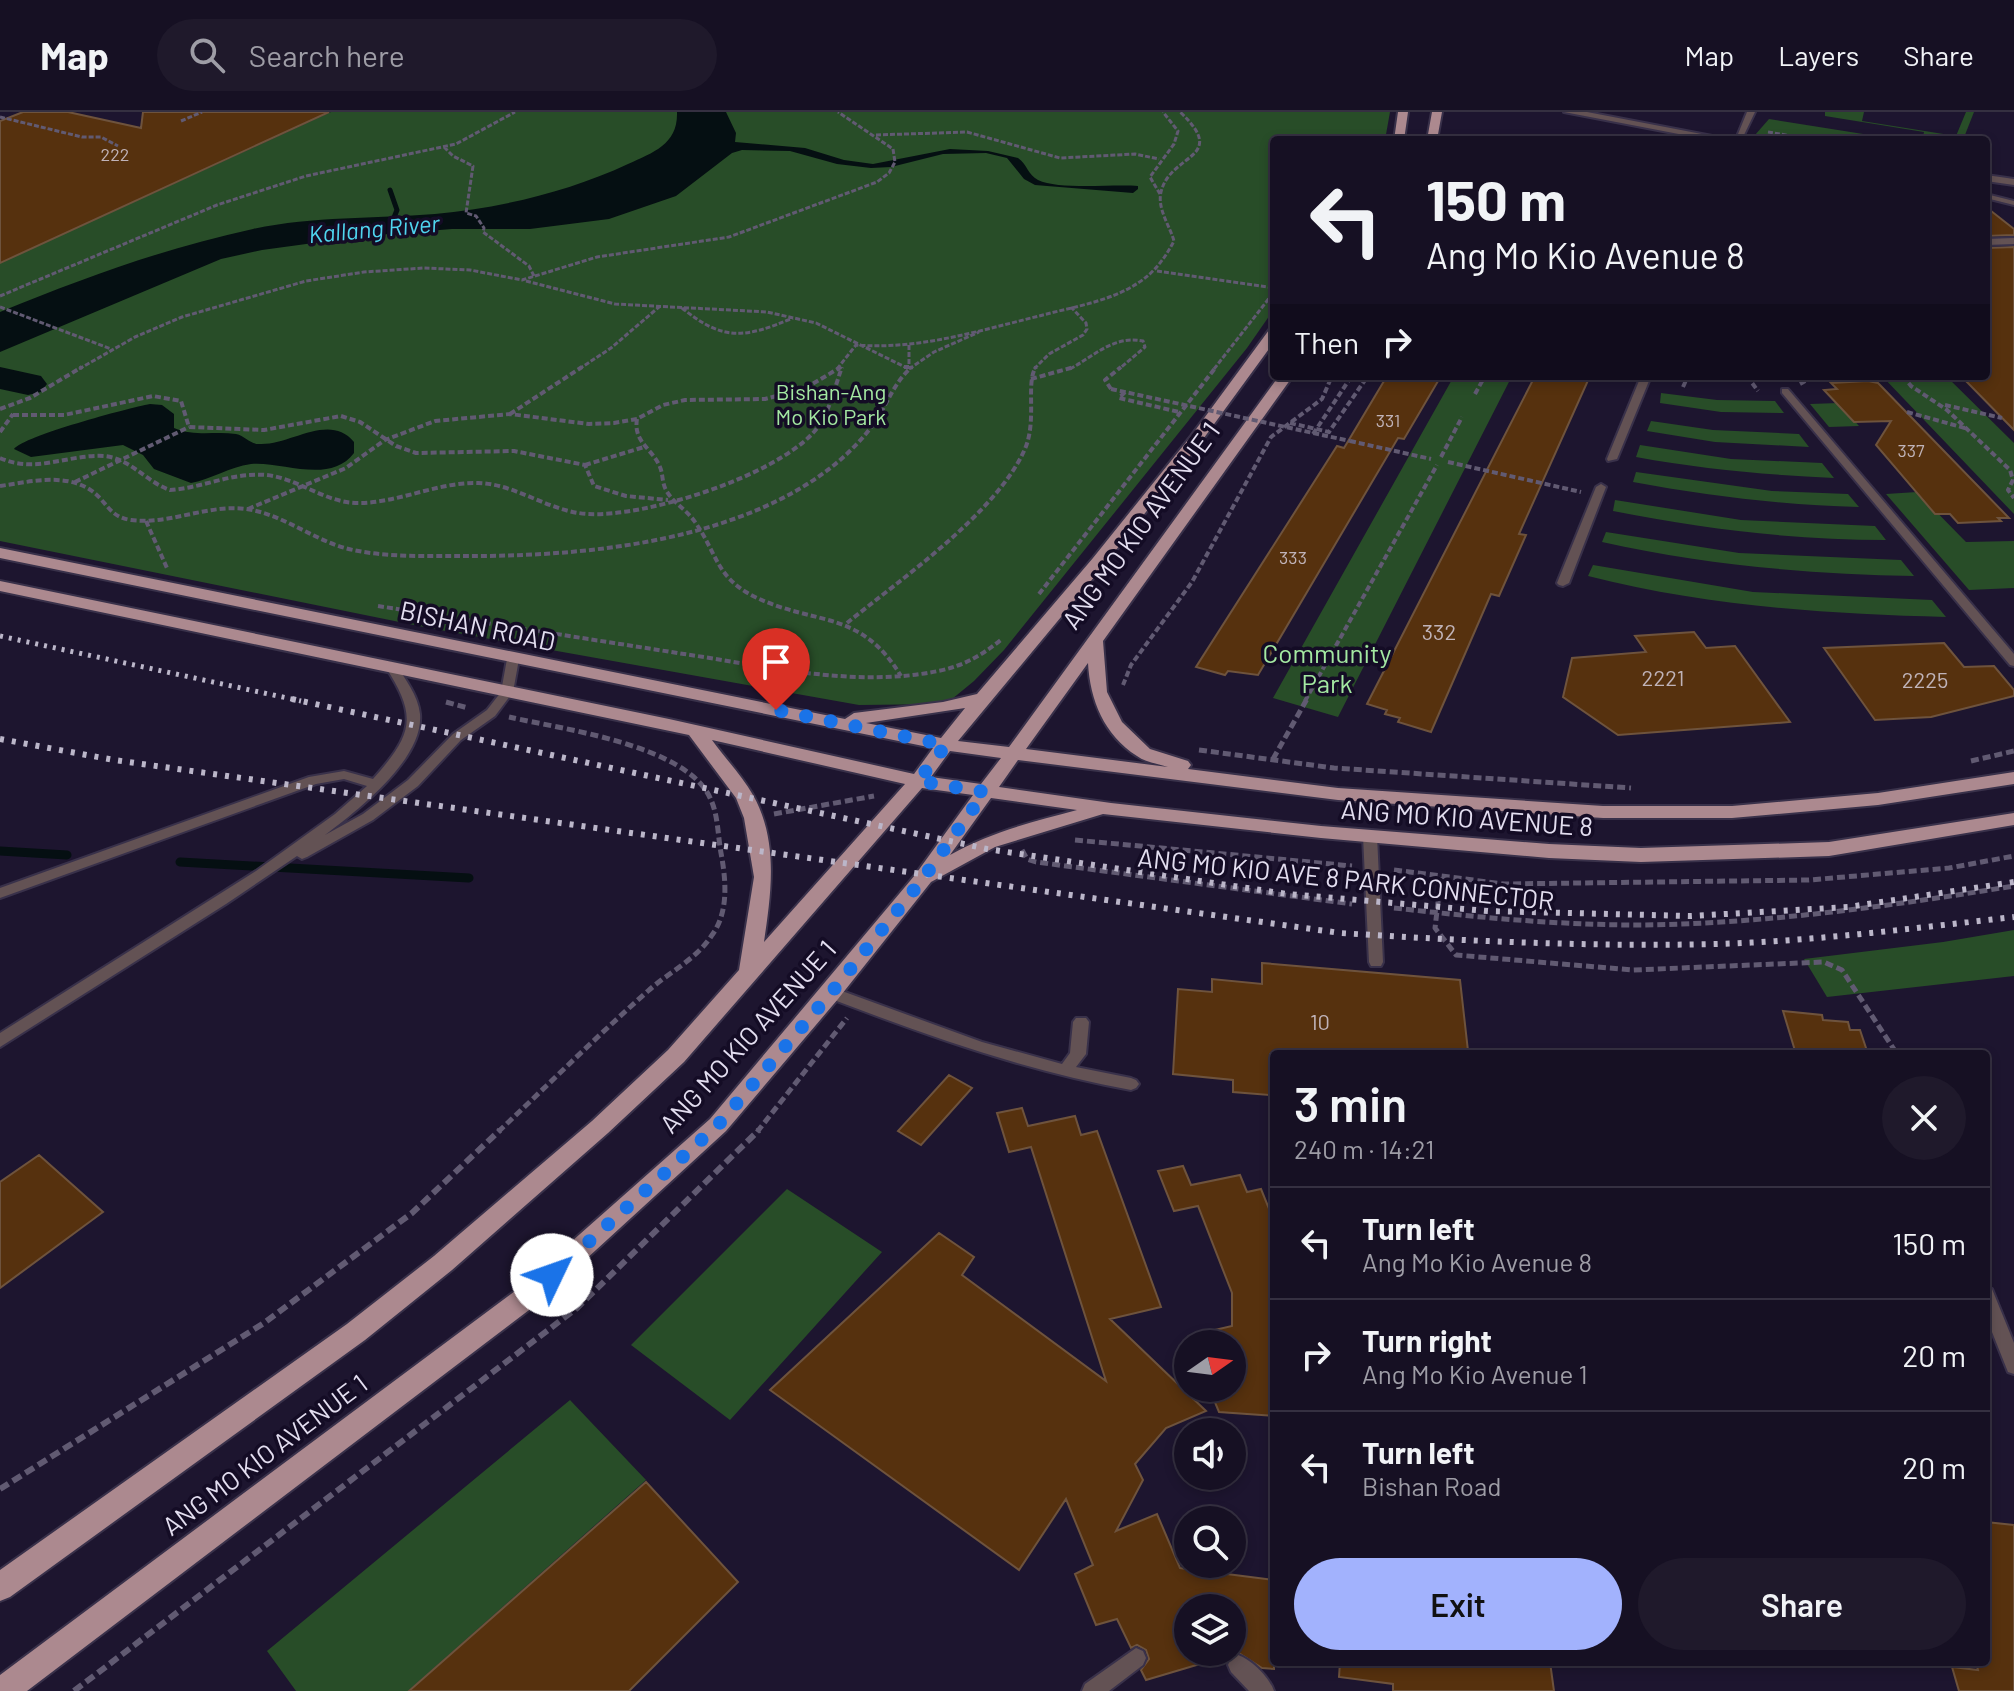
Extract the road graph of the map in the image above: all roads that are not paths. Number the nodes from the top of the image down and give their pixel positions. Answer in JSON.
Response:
{"nodes":[{"id":1,"x":1403,"y":112,"type":"edge"},
{"id":2,"x":1437,"y":112,"type":"edge"},
{"id":3,"x":1569,"y":112,"type":"edge"},
{"id":4,"x":1599,"y":112,"type":"edge"},
{"id":5,"x":1751,"y":112,"type":"edge"},
{"id":6,"x":1400,"y":136,"type":"edge"},
{"id":7,"x":1433,"y":136,"type":"edge"},
{"id":8,"x":1719,"y":136,"type":"edge"},
{"id":9,"x":1723,"y":136,"type":"edge"},
{"id":10,"x":1739,"y":136,"type":"edge"},
{"id":11,"x":1990,"y":181,"type":"edge"},
{"id":12,"x":2014,"y":184,"type":"edge"},
{"id":13,"x":1990,"y":197,"type":"edge"},
{"id":14,"x":2014,"y":203,"type":"edge"},
{"id":15,"x":2014,"y":241,"type":"edge"},
{"id":16,"x":1990,"y":245,"type":"edge"},
{"id":17,"x":1270,"y":338,"type":"edge"},
{"id":18,"x":1283,"y":380,"type":"edge"},
{"id":19,"x":1644,"y":380,"type":"edge"},
{"id":20,"x":1785,"y":391,"type":"road end"},
{"id":21,"x":1612,"y":459,"type":"dead end"},
{"id":22,"x":1600,"y":491,"type":"road end"},
{"id":23,"x":0,"y":553,"type":"edge"},
{"id":24,"x":1563,"y":583,"type":"dead end"},
{"id":25,"x":0,"y":586,"type":"edge"},
{"id":26,"x":1095,"y":642,"type":"junction"},
{"id":27,"x":513,"y":659,"type":"junction"},
{"id":28,"x":2014,"y":662,"type":"edge"},
{"id":29,"x":391,"y":666,"type":"junction"},
{"id":30,"x":507,"y":692,"type":"junction"},
{"id":31,"x":984,"y":698,"type":"junction"},
{"id":32,"x":834,"y":721,"type":"junction"},
{"id":33,"x":695,"y":731,"type":"junction"},
{"id":34,"x":946,"y":745,"type":"junction"},
{"id":35,"x":1013,"y":753,"type":"junction"},
{"id":36,"x":2014,"y":778,"type":"edge"},
{"id":37,"x":1228,"y":780,"type":"junction"},
{"id":38,"x":918,"y":781,"type":"junction"},
{"id":39,"x":376,"y":784,"type":"junction"},
{"id":40,"x":985,"y":792,"type":"junction"},
{"id":41,"x":1111,"y":809,"type":"junction"},
{"id":42,"x":2014,"y":819,"type":"edge"},
{"id":43,"x":1370,"y":836,"type":"junction"},
{"id":44,"x":312,"y":844,"type":"junction"},
{"id":45,"x":922,"y":880,"type":"junction"},
{"id":46,"x":0,"y":893,"type":"edge"},
{"id":47,"x":1376,"y":962,"type":"dead end"},
{"id":48,"x":749,"y":976,"type":"junction"},
{"id":49,"x":831,"y":993,"type":"junction"},
{"id":50,"x":1081,"y":1022,"type":"dead end"},
{"id":51,"x":0,"y":1041,"type":"edge"},
{"id":52,"x":1065,"y":1071,"type":"junction"},
{"id":53,"x":1131,"y":1084,"type":"dead end"},
{"id":54,"x":1990,"y":1304,"type":"edge"},
{"id":55,"x":2014,"y":1366,"type":"edge"},
{"id":56,"x":0,"y":1587,"type":"edge"},
{"id":57,"x":1136,"y":1658,"type":"dead end"},
{"id":58,"x":1239,"y":1666,"type":"edge"},
{"id":59,"x":1092,"y":1690,"type":"edge"},
{"id":60,"x":3,"y":1691,"type":"edge"},
{"id":61,"x":1264,"y":1691,"type":"edge"}],
"edges":[{"from":1,"to":6,"type":"main road"},
{"from":2,"to":7,"type":"main road"},
{"from":3,"to":8,"type":"street"},
{"from":4,"to":9,"type":"street"},
{"from":5,"to":10,"type":"lane"},
{"from":11,"to":12,"type":"street"},
{"from":13,"to":14,"type":"lane"},
{"from":15,"to":16,"type":"lane"},
{"from":17,"to":31,"type":"main road","name":"ANG MO KIO AVENUE 1"},
{"from":18,"to":26,"type":"main road","name":"ANG MO KIO AVENUE 1"},
{"from":19,"to":21,"type":"lane"},
{"from":20,"to":28,"type":"lane"},
{"from":22,"to":24,"type":"lane"},
{"from":23,"to":27,"type":"main road","name":"BISHAN ROAD"},
{"from":25,"to":29,"type":"main road"},
{"from":26,"to":35,"type":"main road","name":"ANG MO KIO AVENUE 1"},
{"from":26,"to":37,"type":"main road"},
{"from":27,"to":30,"type":"lane"},
{"from":27,"to":32,"type":"main road","name":"BISHAN ROAD"},
{"from":29,"to":30,"type":"main road"},
{"from":29,"to":39,"type":"lane"},
{"from":30,"to":33,"type":"main road"},
{"from":30,"to":44,"type":"lane"},
{"from":31,"to":32,"type":"main road"},
{"from":31,"to":34,"type":"main road","name":"ANG MO KIO AVENUE 1"},
{"from":32,"to":34,"type":"main road","name":"BISHAN ROAD"},
{"from":33,"to":38,"type":"main road"},
{"from":33,"to":48,"type":"main road"},
{"from":34,"to":35,"type":"main road","name":"ANG MO KIO AVENUE 8"},
{"from":34,"to":38,"type":"main road","name":"ANG MO KIO AVENUE 1"},
{"from":35,"to":37,"type":"main road","name":"ANG MO KIO AVENUE 8"},
{"from":35,"to":40,"type":"main road","name":"ANG MO KIO AVENUE 1"},
{"from":36,"to":37,"type":"main road","name":"ANG MO KIO AVENUE 8"},
{"from":38,"to":40,"type":"main road","name":"ANG MO KIO AVENUE 8"},
{"from":38,"to":48,"type":"main road","name":"ANG MO KIO AVENUE 1"},
{"from":39,"to":44,"type":"lane"},
{"from":39,"to":46,"type":"lane"},
{"from":40,"to":41,"type":"main road","name":"ANG MO KIO AVENUE 8"},
{"from":40,"to":45,"type":"main road","name":"ANG MO KIO AVENUE 1"},
{"from":41,"to":43,"type":"main road","name":"ANG MO KIO AVENUE 8"},
{"from":41,"to":45,"type":"main road"},
{"from":42,"to":43,"type":"main road","name":"ANG MO KIO AVENUE 8"},
{"from":43,"to":47,"type":"lane"},
{"from":44,"to":51,"type":"lane"},
{"from":45,"to":49,"type":"main road","name":"ANG MO KIO AVENUE 1"},
{"from":48,"to":56,"type":"main road","name":"ANG MO KIO AVENUE 1"},
{"from":49,"to":52,"type":"lane"},
{"from":49,"to":60,"type":"main road","name":"ANG MO KIO AVENUE 1"},
{"from":50,"to":52,"type":"lane"},
{"from":52,"to":53,"type":"lane"},
{"from":54,"to":55,"type":"lane"},
{"from":57,"to":59,"type":"lane"},
{"from":58,"to":61,"type":"lane"}]}
